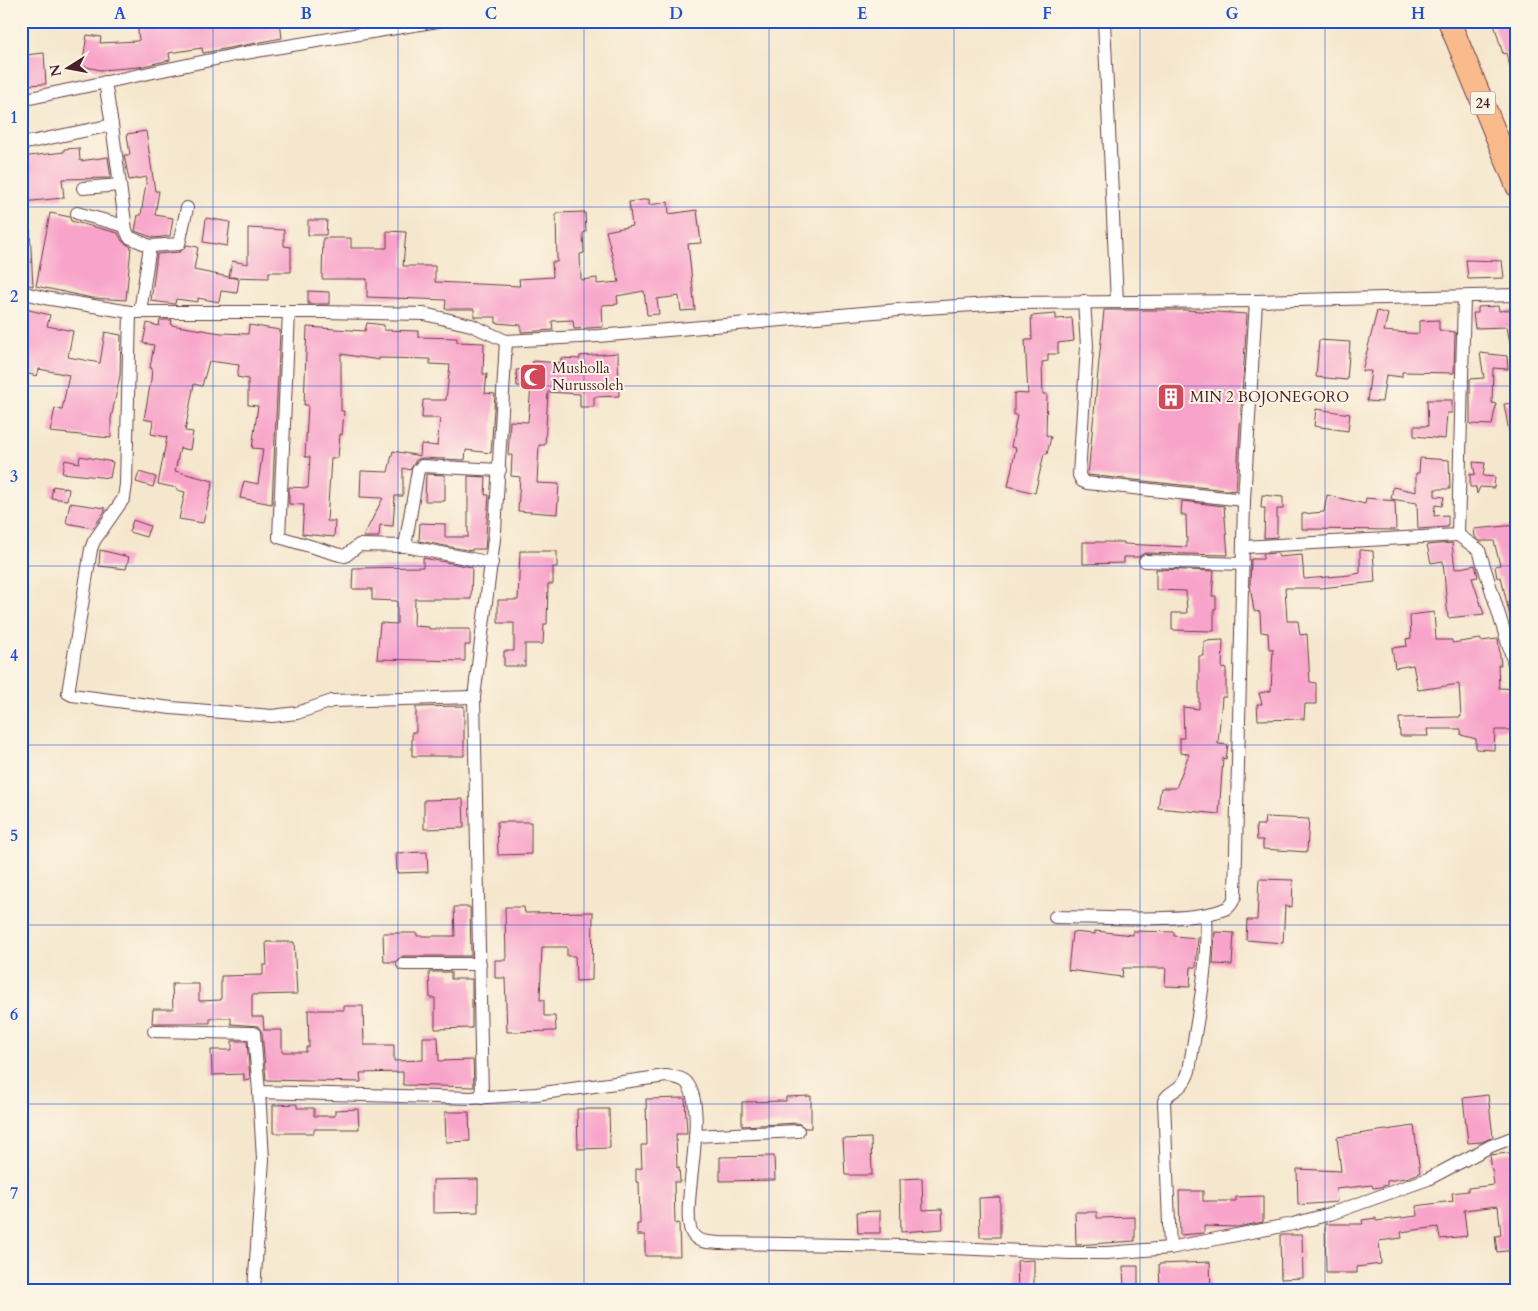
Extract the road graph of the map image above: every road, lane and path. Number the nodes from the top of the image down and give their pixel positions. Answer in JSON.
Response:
{"nodes":[{"id":1,"x":438,"y":21,"type":"edge"},
{"id":2,"x":1104,"y":21,"type":"edge"},
{"id":3,"x":1449,"y":21,"type":"edge"},
{"id":4,"x":105,"y":82,"type":"junction"},
{"id":5,"x":21,"y":100,"type":"edge"},
{"id":6,"x":111,"y":120,"type":"junction"},
{"id":7,"x":21,"y":144,"type":"edge"},
{"id":8,"x":120,"y":185,"type":"junction"},
{"id":9,"x":1517,"y":186,"type":"edge"},
{"id":10,"x":83,"y":188,"type":"dead end"},
{"id":11,"x":187,"y":208,"type":"dead end"},
{"id":12,"x":78,"y":213,"type":"dead end"},
{"id":13,"x":125,"y":226,"type":"junction"},
{"id":14,"x":150,"y":246,"type":"junction"},
{"id":15,"x":21,"y":292,"type":"edge"},
{"id":16,"x":1517,"y":295,"type":"edge"},
{"id":17,"x":1464,"y":297,"type":"junction"},
{"id":18,"x":1256,"y":300,"type":"junction"},
{"id":19,"x":1084,"y":301,"type":"junction"},
{"id":20,"x":1117,"y":302,"type":"junction"},
{"id":21,"x":135,"y":312,"type":"junction"},
{"id":22,"x":289,"y":312,"type":"junction"},
{"id":23,"x":506,"y":341,"type":"junction"},
{"id":24,"x":500,"y":470,"type":"junction"},
{"id":25,"x":1244,"y":500,"type":"junction"},
{"id":26,"x":1458,"y":535,"type":"junction"},
{"id":27,"x":405,"y":546,"type":"junction"},
{"id":28,"x":1244,"y":547,"type":"junction"},
{"id":29,"x":1145,"y":561,"type":"dead end"},
{"id":30,"x":492,"y":563,"type":"junction"},
{"id":31,"x":1243,"y":564,"type":"junction"},
{"id":32,"x":1517,"y":673,"type":"edge"},
{"id":33,"x":474,"y":697,"type":"junction"},
{"id":34,"x":1206,"y":914,"type":"junction"},
{"id":35,"x":1056,"y":917,"type":"dead end"},
{"id":36,"x":403,"y":964,"type":"dead end"},
{"id":37,"x":480,"y":964,"type":"junction"},
{"id":38,"x":154,"y":1030,"type":"dead end"},
{"id":39,"x":259,"y":1092,"type":"junction"},
{"id":40,"x":482,"y":1098,"type":"junction"},
{"id":41,"x":798,"y":1131,"type":"dead end"},
{"id":42,"x":695,"y":1136,"type":"junction"},
{"id":43,"x":1517,"y":1136,"type":"edge"},
{"id":44,"x":1170,"y":1248,"type":"junction"},
{"id":45,"x":254,"y":1290,"type":"edge"}],
"edges":[{"from":1,"to":4,"type":"street"},
{"from":2,"to":20,"type":"street"},
{"from":3,"to":9,"type":"highway","number":"24"},
{"from":4,"to":5,"type":"street"},
{"from":4,"to":6,"type":"street"},
{"from":6,"to":7,"type":"street"},
{"from":6,"to":8,"type":"street"},
{"from":8,"to":10,"type":"street"},
{"from":8,"to":13,"type":"street"},
{"from":11,"to":14,"type":"street"},
{"from":12,"to":13,"type":"street"},
{"from":13,"to":14,"type":"street"},
{"from":14,"to":21,"type":"street"},
{"from":15,"to":21,"type":"street"},
{"from":16,"to":17,"type":"street"},
{"from":17,"to":18,"type":"street"},
{"from":17,"to":26,"type":"street"},
{"from":18,"to":20,"type":"street"},
{"from":18,"to":25,"type":"street"},
{"from":19,"to":20,"type":"street"},
{"from":19,"to":23,"type":"street"},
{"from":19,"to":25,"type":"street"},
{"from":21,"to":22,"type":"street"},
{"from":21,"to":33,"type":"street"},
{"from":22,"to":23,"type":"street"},
{"from":22,"to":27,"type":"street"},
{"from":23,"to":24,"type":"street"},
{"from":24,"to":27,"type":"street"},
{"from":24,"to":30,"type":"street"},
{"from":25,"to":28,"type":"street"},
{"from":26,"to":28,"type":"street"},
{"from":26,"to":32,"type":"street"},
{"from":27,"to":30,"type":"street"},
{"from":28,"to":31,"type":"street"},
{"from":29,"to":31,"type":"street"},
{"from":30,"to":33,"type":"street"},
{"from":31,"to":34,"type":"street"},
{"from":33,"to":37,"type":"street"},
{"from":34,"to":35,"type":"street"},
{"from":34,"to":44,"type":"street"},
{"from":36,"to":37,"type":"street"},
{"from":37,"to":40,"type":"street"},
{"from":38,"to":39,"type":"street"},
{"from":39,"to":40,"type":"street"},
{"from":39,"to":45,"type":"street"},
{"from":40,"to":42,"type":"street"},
{"from":41,"to":42,"type":"street"},
{"from":42,"to":44,"type":"street"},
{"from":43,"to":44,"type":"street"}]}
